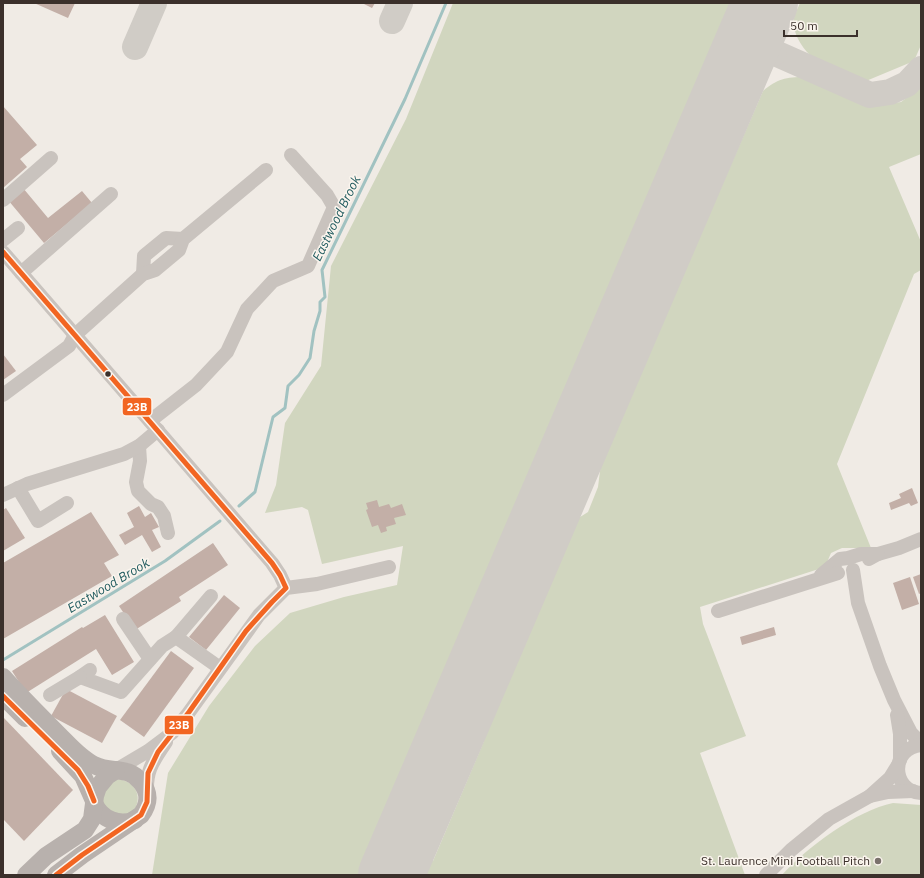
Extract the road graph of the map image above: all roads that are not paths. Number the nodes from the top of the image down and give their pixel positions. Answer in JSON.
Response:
{"nodes":[{"id":1,"x":292,"y":155,"type":"dead end"},
{"id":2,"x":51,"y":158,"type":"dead end"},
{"id":3,"x":266,"y":170,"type":"dead end"},
{"id":4,"x":111,"y":194,"type":"dead end"},
{"id":5,"x":3,"y":200,"type":"edge"},
{"id":6,"x":18,"y":228,"type":"dead end"},
{"id":7,"x":3,"y":240,"type":"edge"},
{"id":8,"x":3,"y":252,"type":"edge"},
{"id":9,"x":21,"y":273,"type":"junction"},
{"id":10,"x":75,"y":335,"type":"junction"},
{"id":11,"x":3,"y":395,"type":"edge"},
{"id":12,"x":154,"y":426,"type":"junction"},
{"id":13,"x":139,"y":446,"type":"junction"},
{"id":14,"x":18,"y":488,"type":"junction"},
{"id":15,"x":3,"y":495,"type":"edge"},
{"id":16,"x":67,"y":503,"type":"dead end"},
{"id":17,"x":168,"y":533,"type":"dead end"},
{"id":18,"x":921,"y":539,"type":"edge"},
{"id":19,"x":389,"y":567,"type":"dead end"},
{"id":20,"x":845,"y":568,"type":"junction"},
{"id":21,"x":286,"y":588,"type":"junction"},
{"id":22,"x":211,"y":596,"type":"dead end"},
{"id":23,"x":718,"y":611,"type":"dead end"},
{"id":24,"x":124,"y":619,"type":"dead end"},
{"id":25,"x":176,"y":637,"type":"junction"},
{"id":26,"x":150,"y":659,"type":"junction"},
{"id":27,"x":220,"y":668,"type":"junction"},
{"id":28,"x":3,"y":677,"type":"edge"},
{"id":29,"x":50,"y":695,"type":"dead end"},
{"id":30,"x":3,"y":696,"type":"edge"},
{"id":31,"x":894,"y":700,"type":"junction"},
{"id":32,"x":172,"y":734,"type":"junction"},
{"id":33,"x":921,"y":744,"type":"edge"},
{"id":34,"x":899,"y":762,"type":"junction"},
{"id":35,"x":116,"y":770,"type":"junction"},
{"id":36,"x":917,"y":792,"type":"edge"},
{"id":37,"x":147,"y":793,"type":"junction"},
{"id":38,"x":870,"y":796,"type":"junction"},
{"id":39,"x":94,"y":802,"type":"junction"},
{"id":40,"x":138,"y":819,"type":"junction"},
{"id":41,"x":26,"y":875,"type":"edge"},
{"id":42,"x":56,"y":875,"type":"edge"},
{"id":43,"x":766,"y":875,"type":"edge"}],
"edges":[{"from":1,"to":12,"type":"street"},
{"from":2,"to":5,"type":"street"},
{"from":3,"to":10,"type":"street"},
{"from":4,"to":9,"type":"street"},
{"from":6,"to":7,"type":"street"},
{"from":8,"to":9,"type":"street"},
{"from":9,"to":10,"type":"street"},
{"from":10,"to":11,"type":"street"},
{"from":10,"to":12,"type":"street"},
{"from":12,"to":13,"type":"street"},
{"from":12,"to":21,"type":"street"},
{"from":13,"to":14,"type":"street"},
{"from":13,"to":17,"type":"street"},
{"from":14,"to":15,"type":"street"},
{"from":14,"to":16,"type":"street"},
{"from":18,"to":20,"type":"street"},
{"from":19,"to":21,"type":"street"},
{"from":20,"to":23,"type":"street"},
{"from":20,"to":31,"type":"street"},
{"from":21,"to":27,"type":"street"},
{"from":22,"to":25,"type":"street"},
{"from":24,"to":26,"type":"street"},
{"from":25,"to":26,"type":"street"},
{"from":25,"to":27,"type":"street"},
{"from":26,"to":29,"type":"street"},
{"from":27,"to":32,"type":"street"},
{"from":28,"to":35,"type":"main road"},
{"from":30,"to":39,"type":"main road"},
{"from":31,"to":33,"type":"street"},
{"from":31,"to":34,"type":"street"},
{"from":32,"to":35,"type":"street"},
{"from":32,"to":37,"type":"street"},
{"from":33,"to":34,"type":"street"},
{"from":34,"to":36,"type":"street"},
{"from":34,"to":38,"type":"street"},
{"from":35,"to":37,"type":"main road"},
{"from":35,"to":39,"type":"main road"},
{"from":36,"to":38,"type":"street"},
{"from":37,"to":40,"type":"main road"},
{"from":38,"to":43,"type":"street"},
{"from":39,"to":40,"type":"main road"},
{"from":39,"to":41,"type":"main road"},
{"from":40,"to":42,"type":"main road"}]}
